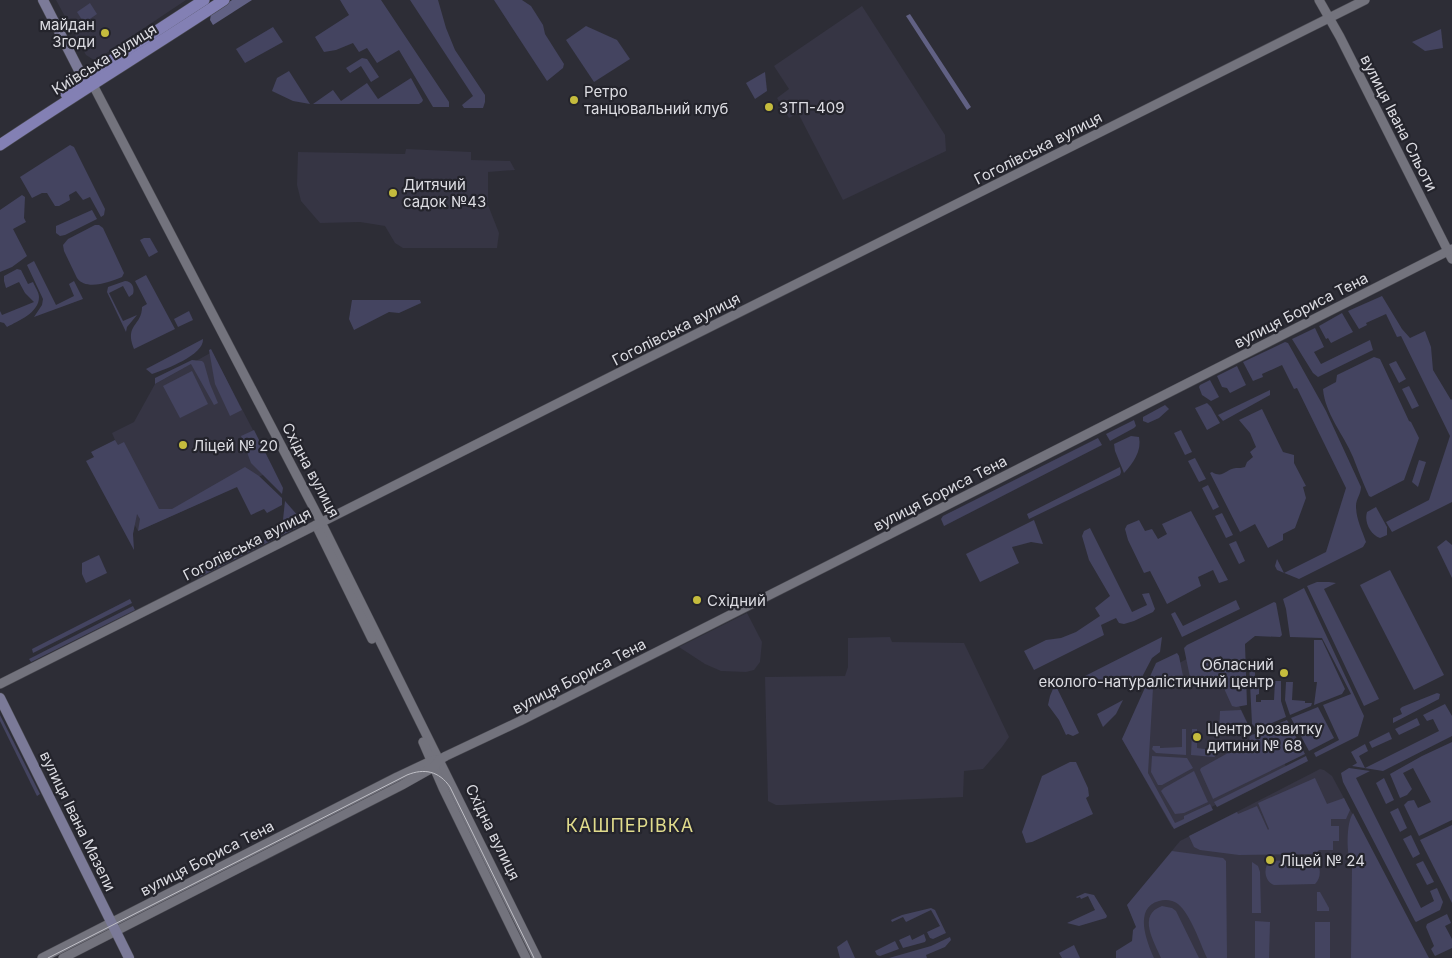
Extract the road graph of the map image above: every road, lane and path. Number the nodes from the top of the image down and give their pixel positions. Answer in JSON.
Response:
{"nodes":[{"id":1,"x":43,"y":0,"type":"edge"},
{"id":2,"x":50,"y":0,"type":"edge"},
{"id":3,"x":204,"y":0,"type":"edge"},
{"id":4,"x":224,"y":0,"type":"edge"},
{"id":5,"x":1319,"y":0,"type":"edge"},
{"id":6,"x":1365,"y":0,"type":"edge"},
{"id":7,"x":1328,"y":18,"type":"junction"},
{"id":8,"x":88,"y":82,"type":"junction"},
{"id":9,"x":0,"y":138,"type":"edge"},
{"id":10,"x":0,"y":145,"type":"edge"},
{"id":11,"x":1451,"y":253,"type":"edge"},
{"id":12,"x":319,"y":524,"type":"junction"},
{"id":13,"x":0,"y":684,"type":"edge"},
{"id":14,"x":0,"y":698,"type":"edge"},
{"id":15,"x":435,"y":763,"type":"junction"},
{"id":16,"x":114,"y":927,"type":"junction"},
{"id":17,"x":42,"y":958,"type":"edge"},
{"id":18,"x":64,"y":958,"type":"edge"},
{"id":19,"x":129,"y":958,"type":"edge"},
{"id":20,"x":526,"y":958,"type":"edge"},
{"id":21,"x":538,"y":958,"type":"edge"}],
"edges":[{"from":1,"to":8,"type":"main road","name":"Східна вулиця"},
{"from":2,"to":8,"type":"main road","name":"Східна вулиця"},
{"from":3,"to":8,"type":"main road","name":"Київська вулиця"},
{"from":4,"to":8,"type":"main road","name":"Київська вулиця"},
{"from":5,"to":7,"type":"street","name":"вулиця Івана Сльоти"},
{"from":6,"to":7,"type":"street","name":"Гоголівська вулиця"},
{"from":7,"to":11,"type":"street","name":"вулиця Івана Сльоти"},
{"from":7,"to":12,"type":"street","name":"Гоголівська вулиця"},
{"from":8,"to":9,"type":"main road","name":"Київська вулиця"},
{"from":8,"to":10,"type":"main road","name":"Київська вулиця"},
{"from":8,"to":12,"type":"street","name":"Східна вулиця"},
{"from":11,"to":15,"type":"street","name":"вулиця Бориса Тена"},
{"from":12,"to":13,"type":"street","name":"Гоголівська вулиця"},
{"from":12,"to":15,"type":"street","name":"Східна вулиця"},
{"from":14,"to":16,"type":"main road","name":"вулиця Івана Мазепи"},
{"from":15,"to":16,"type":"street","name":"вулиця Бориса Тена"},
{"from":15,"to":20,"type":"street","name":"Східна вулиця"},
{"from":15,"to":21,"type":"street","name":"Східна вулиця"},
{"from":16,"to":17,"type":"street","name":"вулиця Бориса Тена"},
{"from":16,"to":18,"type":"street","name":"вулиця Бориса Тена"},
{"from":16,"to":19,"type":"main road","name":"вулиця Івана Мазепи"}]}
